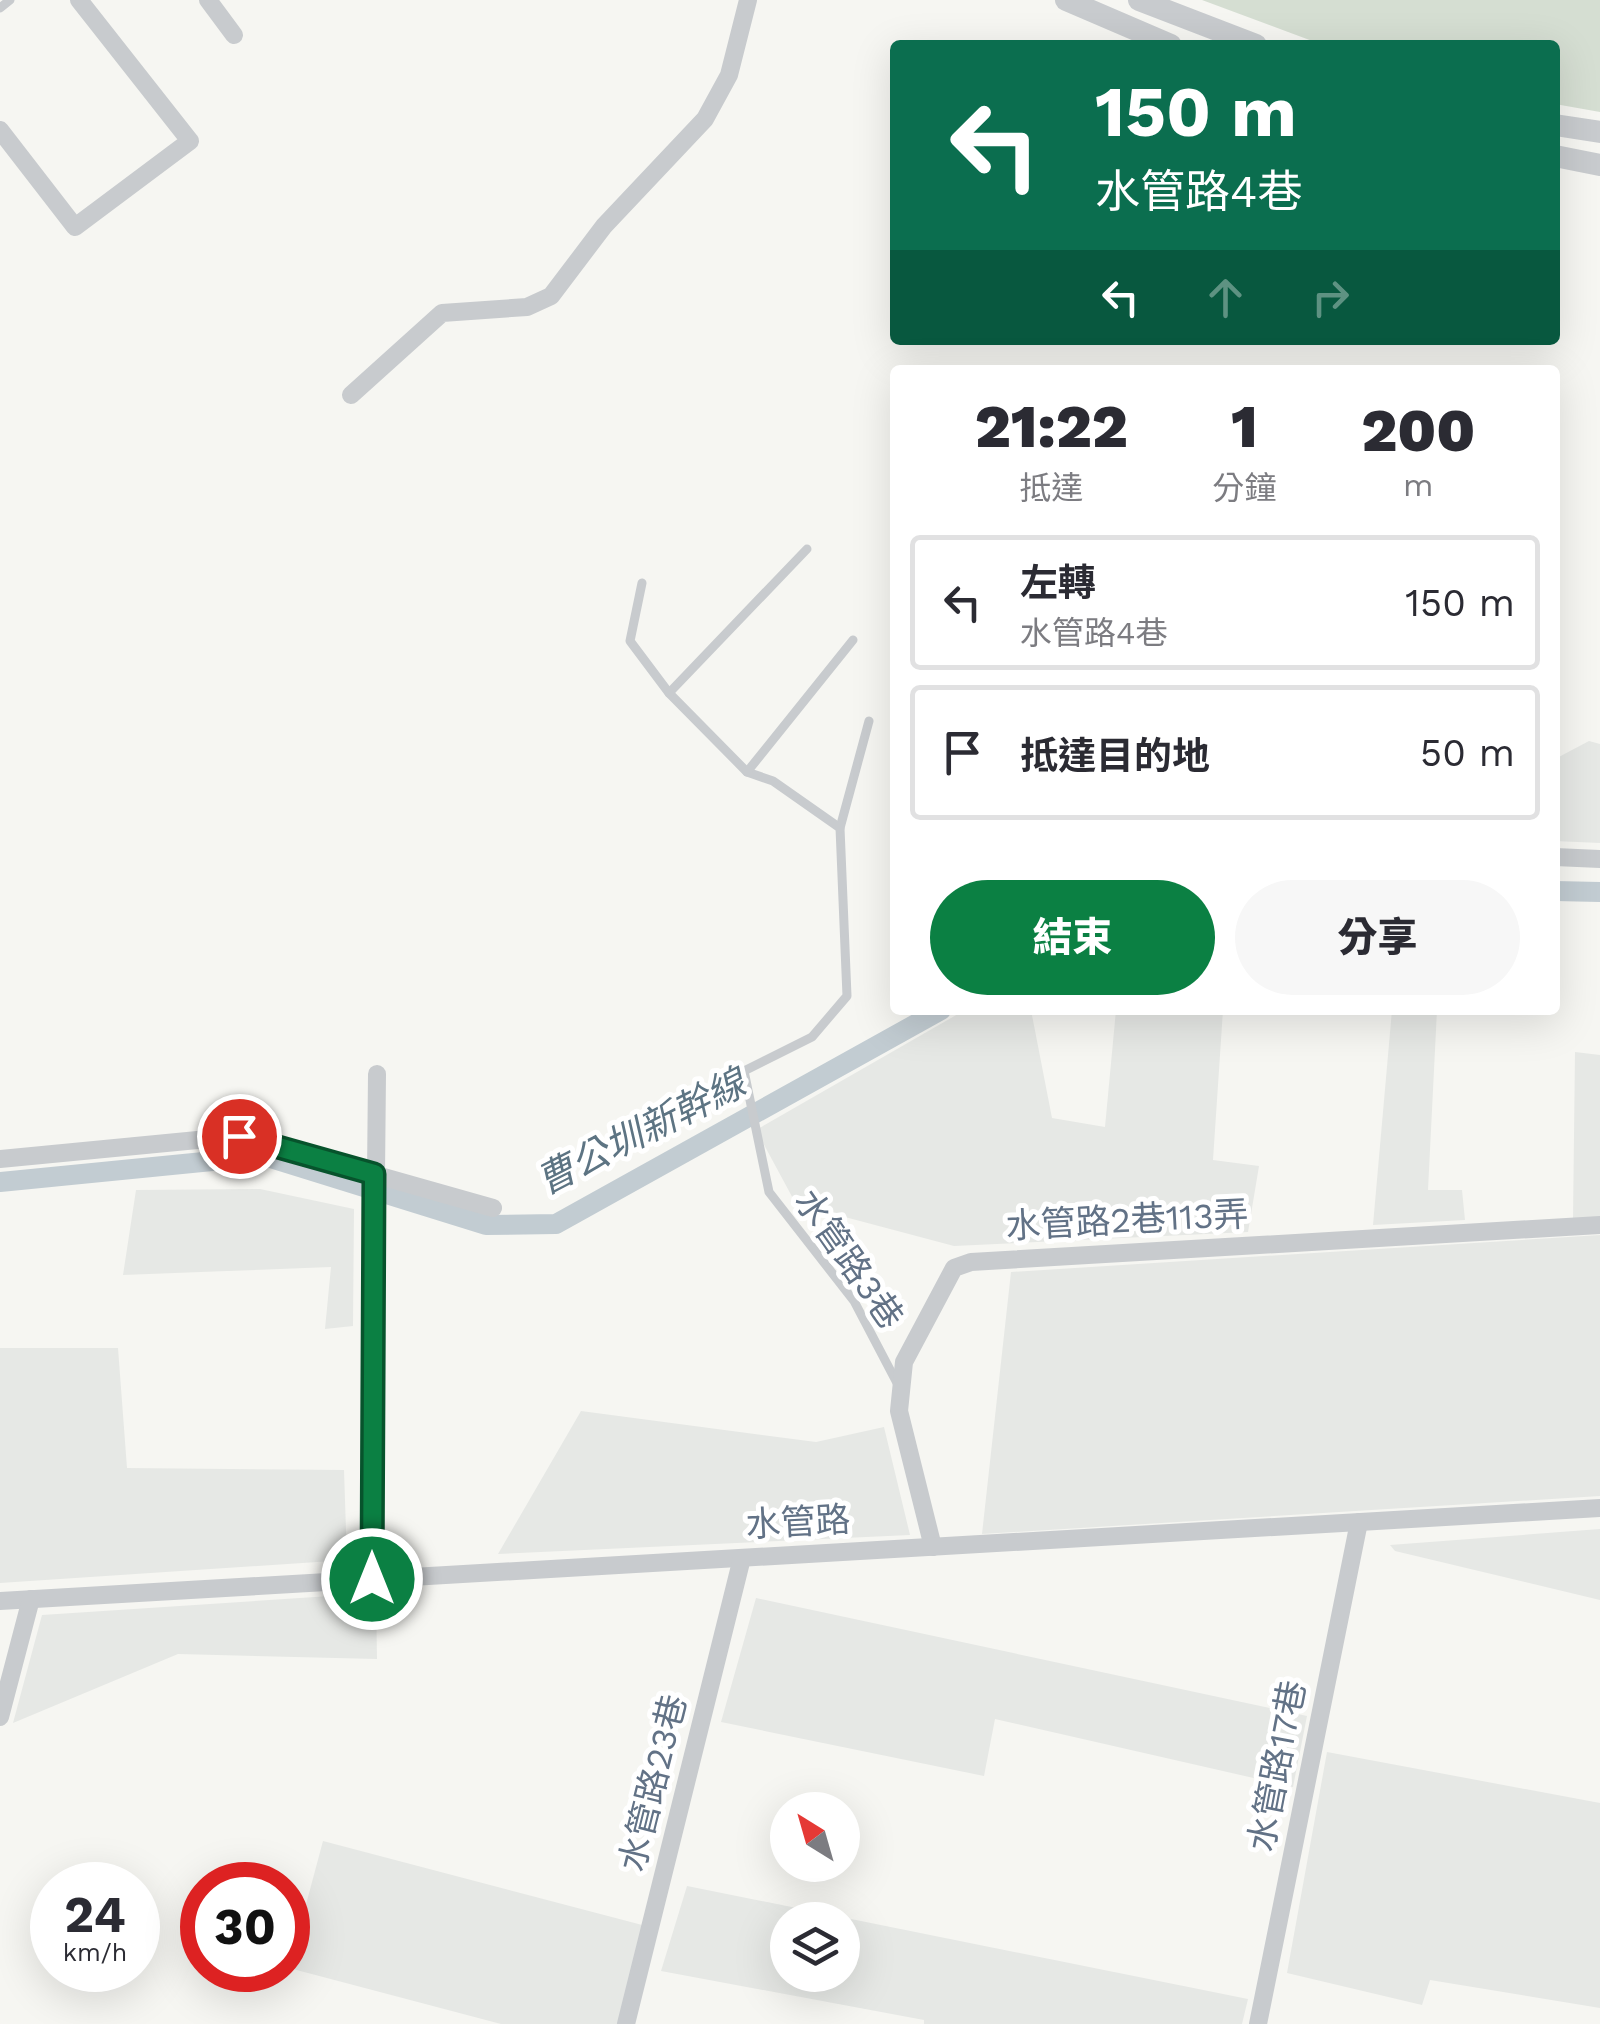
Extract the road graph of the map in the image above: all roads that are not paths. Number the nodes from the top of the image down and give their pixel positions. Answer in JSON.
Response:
{"nodes":[{"id":1,"x":10,"y":0,"type":"edge"},
{"id":2,"x":80,"y":0,"type":"edge"},
{"id":3,"x":208,"y":0,"type":"edge"},
{"id":4,"x":748,"y":0,"type":"edge"},
{"id":5,"x":1066,"y":0,"type":"edge"},
{"id":6,"x":1140,"y":0,"type":"edge"},
{"id":7,"x":0,"y":8,"type":"edge"},
{"id":8,"x":234,"y":35,"type":"dead end"},
{"id":9,"x":1159,"y":40,"type":"edge"},
{"id":10,"x":1243,"y":40,"type":"edge"},
{"id":11,"x":1560,"y":126,"type":"edge"},
{"id":12,"x":0,"y":130,"type":"edge"},
{"id":13,"x":1600,"y":132,"type":"edge"},
{"id":14,"x":1560,"y":157,"type":"edge"},
{"id":15,"x":1600,"y":165,"type":"edge"},
{"id":16,"x":351,"y":395,"type":"dead end"},
{"id":17,"x":807,"y":549,"type":"dead end"},
{"id":18,"x":642,"y":583,"type":"dead end"},
{"id":19,"x":853,"y":640,"type":"dead end"},
{"id":20,"x":669,"y":693,"type":"junction"},
{"id":21,"x":870,"y":721,"type":"dead end"},
{"id":22,"x":747,"y":772,"type":"junction"},
{"id":23,"x":840,"y":828,"type":"junction"},
{"id":24,"x":1560,"y":858,"type":"edge"},
{"id":25,"x":1600,"y":859,"type":"edge"},
{"id":26,"x":377,"y":1074,"type":"dead end"},
{"id":27,"x":0,"y":1159,"type":"edge"},
{"id":28,"x":373,"y":1178,"type":"junction"},
{"id":29,"x":493,"y":1208,"type":"dead end"},
{"id":30,"x":1600,"y":1225,"type":"edge"},
{"id":31,"x":901,"y":1391,"type":"junction"},
{"id":32,"x":1600,"y":1508,"type":"edge"},
{"id":33,"x":1359,"y":1522,"type":"junction"},
{"id":34,"x":933,"y":1547,"type":"junction"},
{"id":35,"x":742,"y":1558,"type":"junction"},
{"id":36,"x":372,"y":1579,"type":"junction"},
{"id":37,"x":31,"y":1599,"type":"junction"},
{"id":38,"x":0,"y":1601,"type":"edge"},
{"id":39,"x":0,"y":1717,"type":"edge"},
{"id":40,"x":626,"y":2024,"type":"edge"},
{"id":41,"x":1258,"y":2024,"type":"edge"}],
"edges":[{"from":1,"to":7,"type":"lane"},
{"from":2,"to":12,"type":"street"},
{"from":3,"to":8,"type":"street"},
{"from":4,"to":16,"type":"street"},
{"from":5,"to":9,"type":"street"},
{"from":6,"to":10,"type":"street"},
{"from":11,"to":13,"type":"street"},
{"from":14,"to":15,"type":"street"},
{"from":17,"to":20,"type":"lane"},
{"from":18,"to":20,"type":"lane"},
{"from":19,"to":22,"type":"lane"},
{"from":20,"to":22,"type":"lane"},
{"from":21,"to":23,"type":"lane"},
{"from":22,"to":23,"type":"lane"},
{"from":23,"to":31,"type":"lane","name":"水管路3巷"},
{"from":24,"to":25,"type":"street"},
{"from":26,"to":28,"type":"street"},
{"from":27,"to":28,"type":"street"},
{"from":28,"to":29,"type":"street"},
{"from":28,"to":36,"type":"street"},
{"from":30,"to":31,"type":"street","name":"水管路2巷113弄"},
{"from":31,"to":34,"type":"street","name":"水管路2巷113弄"},
{"from":32,"to":33,"type":"street","name":"水管路"},
{"from":33,"to":34,"type":"street","name":"水管路"},
{"from":33,"to":41,"type":"street","name":"水管路17巷"},
{"from":34,"to":35,"type":"street","name":"水管路"},
{"from":35,"to":36,"type":"street","name":"水管路"},
{"from":35,"to":40,"type":"street","name":"水管路23巷"},
{"from":36,"to":37,"type":"street","name":"水管路"},
{"from":37,"to":38,"type":"street","name":"水管路"},
{"from":37,"to":39,"type":"street"}]}
